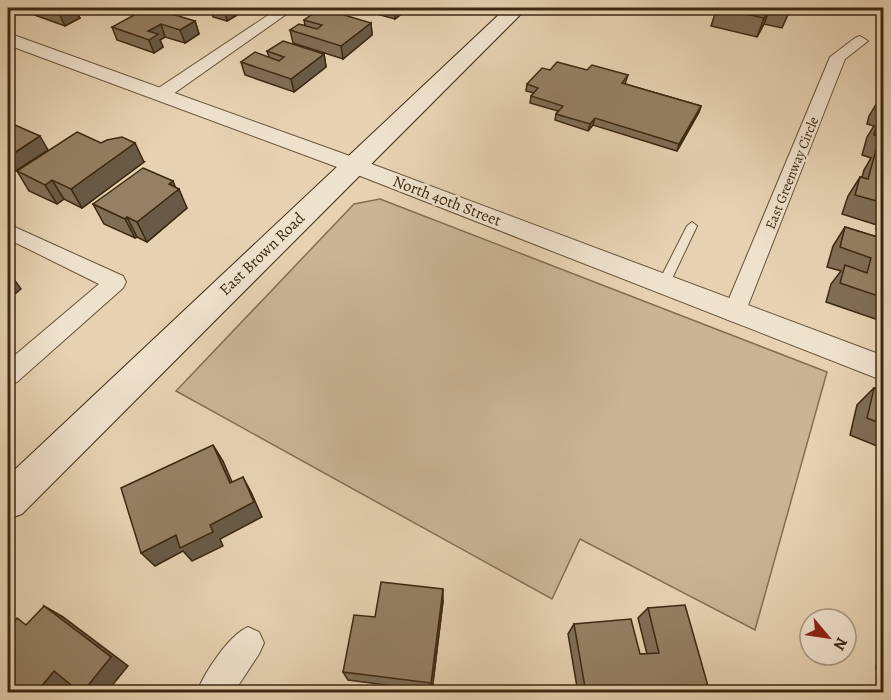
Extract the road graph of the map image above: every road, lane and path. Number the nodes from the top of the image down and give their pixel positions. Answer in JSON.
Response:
{"nodes":[{"id":1,"x":288,"y":8,"type":"edge"},
{"id":2,"x":517,"y":8,"type":"edge"},
{"id":3,"x":8,"y":39,"type":"edge"},
{"id":4,"x":860,"y":41,"type":"dead end"},
{"id":5,"x":160,"y":95,"type":"junction"},
{"id":6,"x":353,"y":165,"type":"junction"},
{"id":7,"x":692,"y":226,"type":"dead end"},
{"id":8,"x":8,"y":231,"type":"edge"},
{"id":9,"x":663,"y":285,"type":"junction"},
{"id":10,"x":734,"y":313,"type":"junction"},
{"id":11,"x":884,"y":369,"type":"edge"},
{"id":12,"x":8,"y":375,"type":"edge"},
{"id":13,"x":8,"y":501,"type":"edge"},
{"id":14,"x":248,"y":643,"type":"dead end"},
{"id":15,"x":214,"y":693,"type":"edge"}],
"edges":[{"from":1,"to":5,"type":"street"},
{"from":2,"to":6,"type":"main road","name":"East Brown Road"},
{"from":3,"to":5,"type":"street","name":"North 40th Street"},
{"from":4,"to":10,"type":"street","name":"East Greenway Circle"},
{"from":5,"to":6,"type":"street","name":"North 40th Street"},
{"from":6,"to":9,"type":"street","name":"North 40th Street"},
{"from":6,"to":13,"type":"main road","name":"East Brown Road"},
{"from":7,"to":9,"type":"lane"},
{"from":8,"to":12,"type":"street"},
{"from":9,"to":10,"type":"street","name":"North 40th Street"},
{"from":10,"to":11,"type":"street","name":"North 40th Street"},
{"from":14,"to":15,"type":"street"}]}
